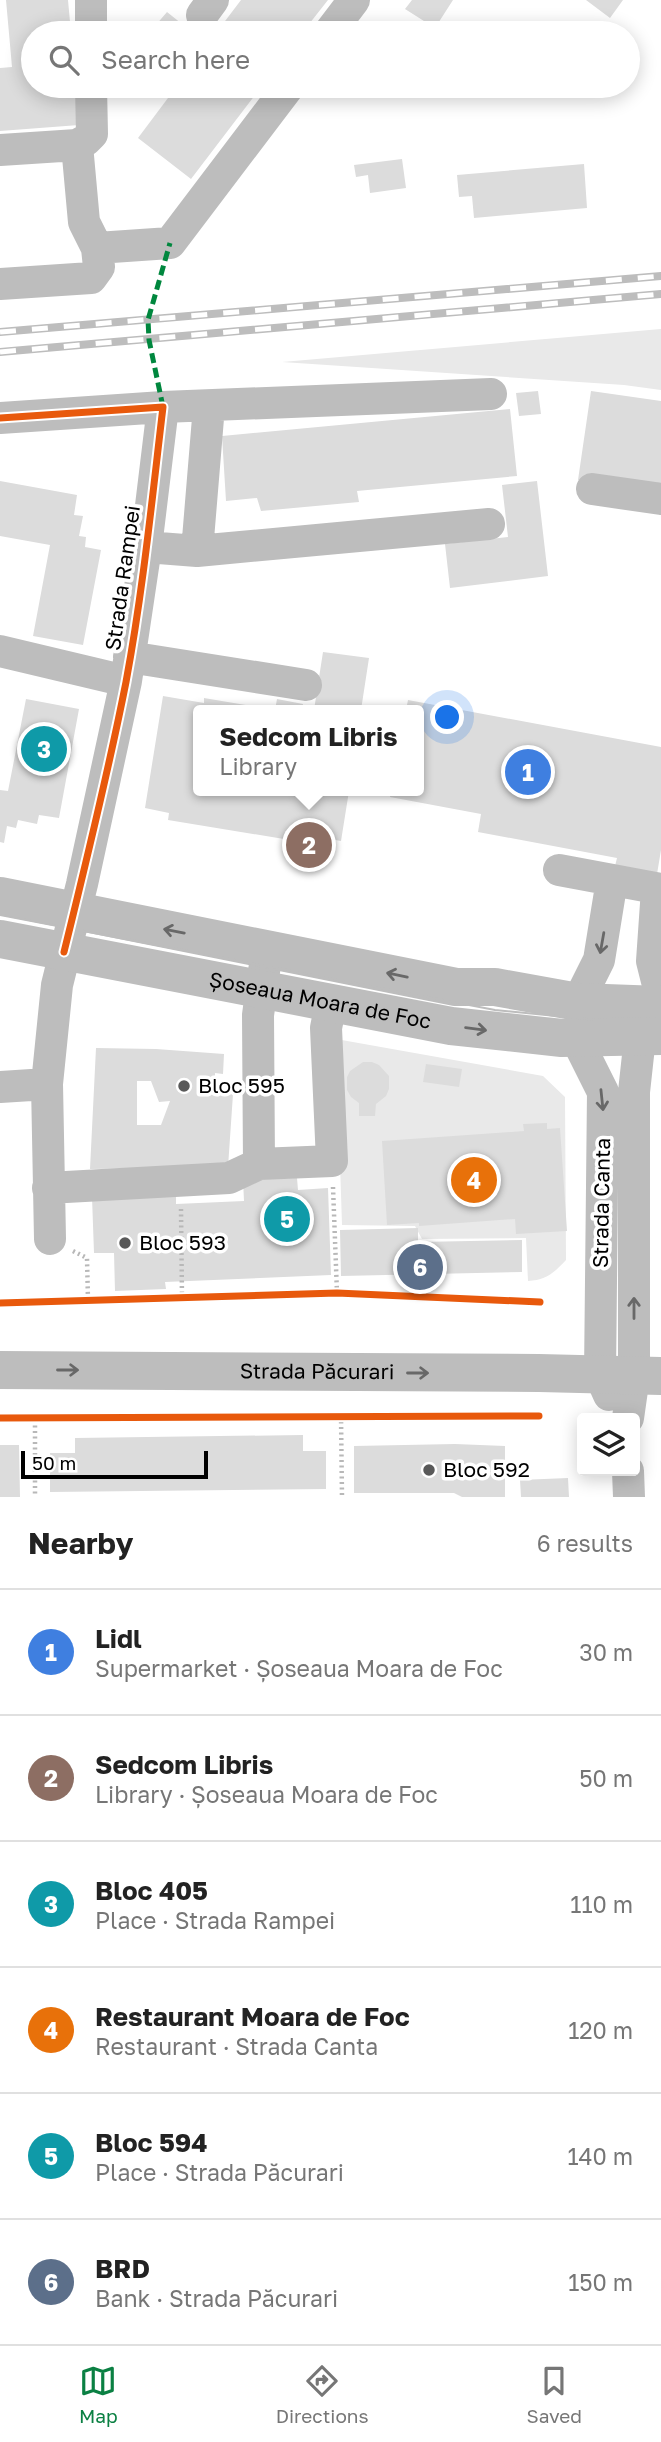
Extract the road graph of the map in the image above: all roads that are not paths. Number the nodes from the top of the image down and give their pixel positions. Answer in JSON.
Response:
{"nodes":[{"id":1,"x":91,"y":0,"type":"edge"},
{"id":2,"x":354,"y":0,"type":"edge"},
{"id":3,"x":91,"y":21,"type":"edge"},
{"id":4,"x":338,"y":21,"type":"edge"},
{"id":5,"x":92,"y":98,"type":"edge"},
{"id":6,"x":280,"y":98,"type":"edge"},
{"id":7,"x":77,"y":145,"type":"junction"},
{"id":8,"x":0,"y":150,"type":"edge"},
{"id":9,"x":97,"y":248,"type":"junction"},
{"id":10,"x":0,"y":284,"type":"edge"},
{"id":11,"x":491,"y":394,"type":"dead end"},
{"id":12,"x":209,"y":406,"type":"junction"},
{"id":13,"x":163,"y":407,"type":"junction"},
{"id":14,"x":0,"y":418,"type":"edge"},
{"id":15,"x":592,"y":489,"type":"dead end"},
{"id":16,"x":661,"y":499,"type":"edge"},
{"id":17,"x":489,"y":524,"type":"dead end"},
{"id":18,"x":146,"y":547,"type":"junction"},
{"id":19,"x":197,"y":551,"type":"junction"},
{"id":20,"x":0,"y":651,"type":"edge"},
{"id":21,"x":128,"y":669,"type":"junction"},
{"id":22,"x":306,"y":685,"type":"dead end"},
{"id":23,"x":559,"y":870,"type":"dead end"},
{"id":24,"x":612,"y":880,"type":"junction"},
{"id":25,"x":659,"y":889,"type":"edge"},
{"id":26,"x":0,"y":896,"type":"edge"},
{"id":27,"x":74,"y":911,"type":"junction"},
{"id":28,"x":0,"y":939,"type":"edge"},
{"id":29,"x":267,"y":950,"type":"junction"},
{"id":30,"x":64,"y":952,"type":"junction"},
{"id":31,"x":456,"y":987,"type":"junction"},
{"id":32,"x":261,"y":990,"type":"junction"},
{"id":33,"x":661,"y":997,"type":"edge"},
{"id":34,"x":331,"y":1003,"type":"junction"},
{"id":35,"x":661,"y":1005,"type":"edge"},
{"id":36,"x":588,"y":1015,"type":"junction"},
{"id":37,"x":651,"y":1037,"type":"edge"},
{"id":38,"x":47,"y":1084,"type":"junction"},
{"id":39,"x":0,"y":1087,"type":"edge"},
{"id":40,"x":260,"y":1164,"type":"junction"},
{"id":41,"x":48,"y":1188,"type":"junction"},
{"id":42,"x":50,"y":1239,"type":"road end"},
{"id":43,"x":0,"y":1344,"type":"edge"},
{"id":44,"x":632,"y":1363,"type":"edge"},
{"id":45,"x":0,"y":1370,"type":"edge"},
{"id":46,"x":621,"y":1413,"type":"edge"},
{"id":47,"x":628,"y":1413,"type":"edge"},
{"id":48,"x":628,"y":1476,"type":"edge"},
{"id":49,"x":629,"y":1497,"type":"edge"}],
"edges":[{"from":1,"to":3,"type":"street"},
{"from":2,"to":4,"type":"street"},
{"from":5,"to":7,"type":"street"},
{"from":6,"to":9,"type":"street"},
{"from":7,"to":8,"type":"street"},
{"from":7,"to":9,"type":"street"},
{"from":9,"to":10,"type":"street"},
{"from":11,"to":12,"type":"street"},
{"from":12,"to":13,"type":"street"},
{"from":12,"to":19,"type":"street"},
{"from":13,"to":14,"type":"street"},
{"from":13,"to":18,"type":"street","name":"Strada Rampei"},
{"from":15,"to":16,"type":"street"},
{"from":17,"to":19,"type":"street"},
{"from":18,"to":19,"type":"street"},
{"from":18,"to":21,"type":"street","name":"Strada Rampei"},
{"from":20,"to":21,"type":"street"},
{"from":21,"to":22,"type":"street"},
{"from":21,"to":27,"type":"street","name":"Strada Rampei"},
{"from":23,"to":24,"type":"street"},
{"from":24,"to":25,"type":"street"},
{"from":24,"to":36,"type":"street","one_way":true},
{"from":25,"to":33,"type":"street"},
{"from":26,"to":27,"type":"main road","name":"Șoseaua Moara de Foc"},
{"from":29,"to":27,"type":"main road","name":"Șoseaua Moara de Foc","one_way":true},
{"from":27,"to":30,"type":"street","name":"Strada Rampei"},
{"from":28,"to":30,"type":"main road","name":"Șoseaua Moara de Foc"},
{"from":31,"to":29,"type":"main road","name":"Șoseaua Moara de Foc","one_way":true},
{"from":29,"to":32,"type":"street"},
{"from":30,"to":32,"type":"main road","name":"Șoseaua Moara de Foc"},
{"from":30,"to":38,"type":"street","name":"Strada Rampei"},
{"from":31,"to":36,"type":"main road","name":"Șoseaua Moara de Foc"},
{"from":31,"to":37,"type":"street"},
{"from":32,"to":34,"type":"main road","name":"Șoseaua Moara de Foc"},
{"from":32,"to":40,"type":"street"},
{"from":34,"to":36,"type":"main road","name":"Șoseaua Moara de Foc","one_way":true},
{"from":34,"to":40,"type":"street"},
{"from":35,"to":36,"type":"main road"},
{"from":36,"to":37,"type":"main road","name":"Șoseaua Moara de Foc"},
{"from":36,"to":44,"type":"street","name":"Strada Canta","one_way":true},
{"from":44,"to":37,"type":"street","name":"Strada Canta","one_way":true},
{"from":38,"to":39,"type":"street"},
{"from":38,"to":41,"type":"street","name":"Strada Rampei"},
{"from":40,"to":41,"type":"street"},
{"from":41,"to":42,"type":"street","name":"Strada Rampei"},
{"from":43,"to":44,"type":"main road","name":"Strada Păcurari"},
{"from":45,"to":44,"type":"main road","name":"Strada Păcurari","one_way":true},
{"from":44,"to":46,"type":"street"},
{"from":44,"to":47,"type":"street"},
{"from":48,"to":49,"type":"street"}]}
